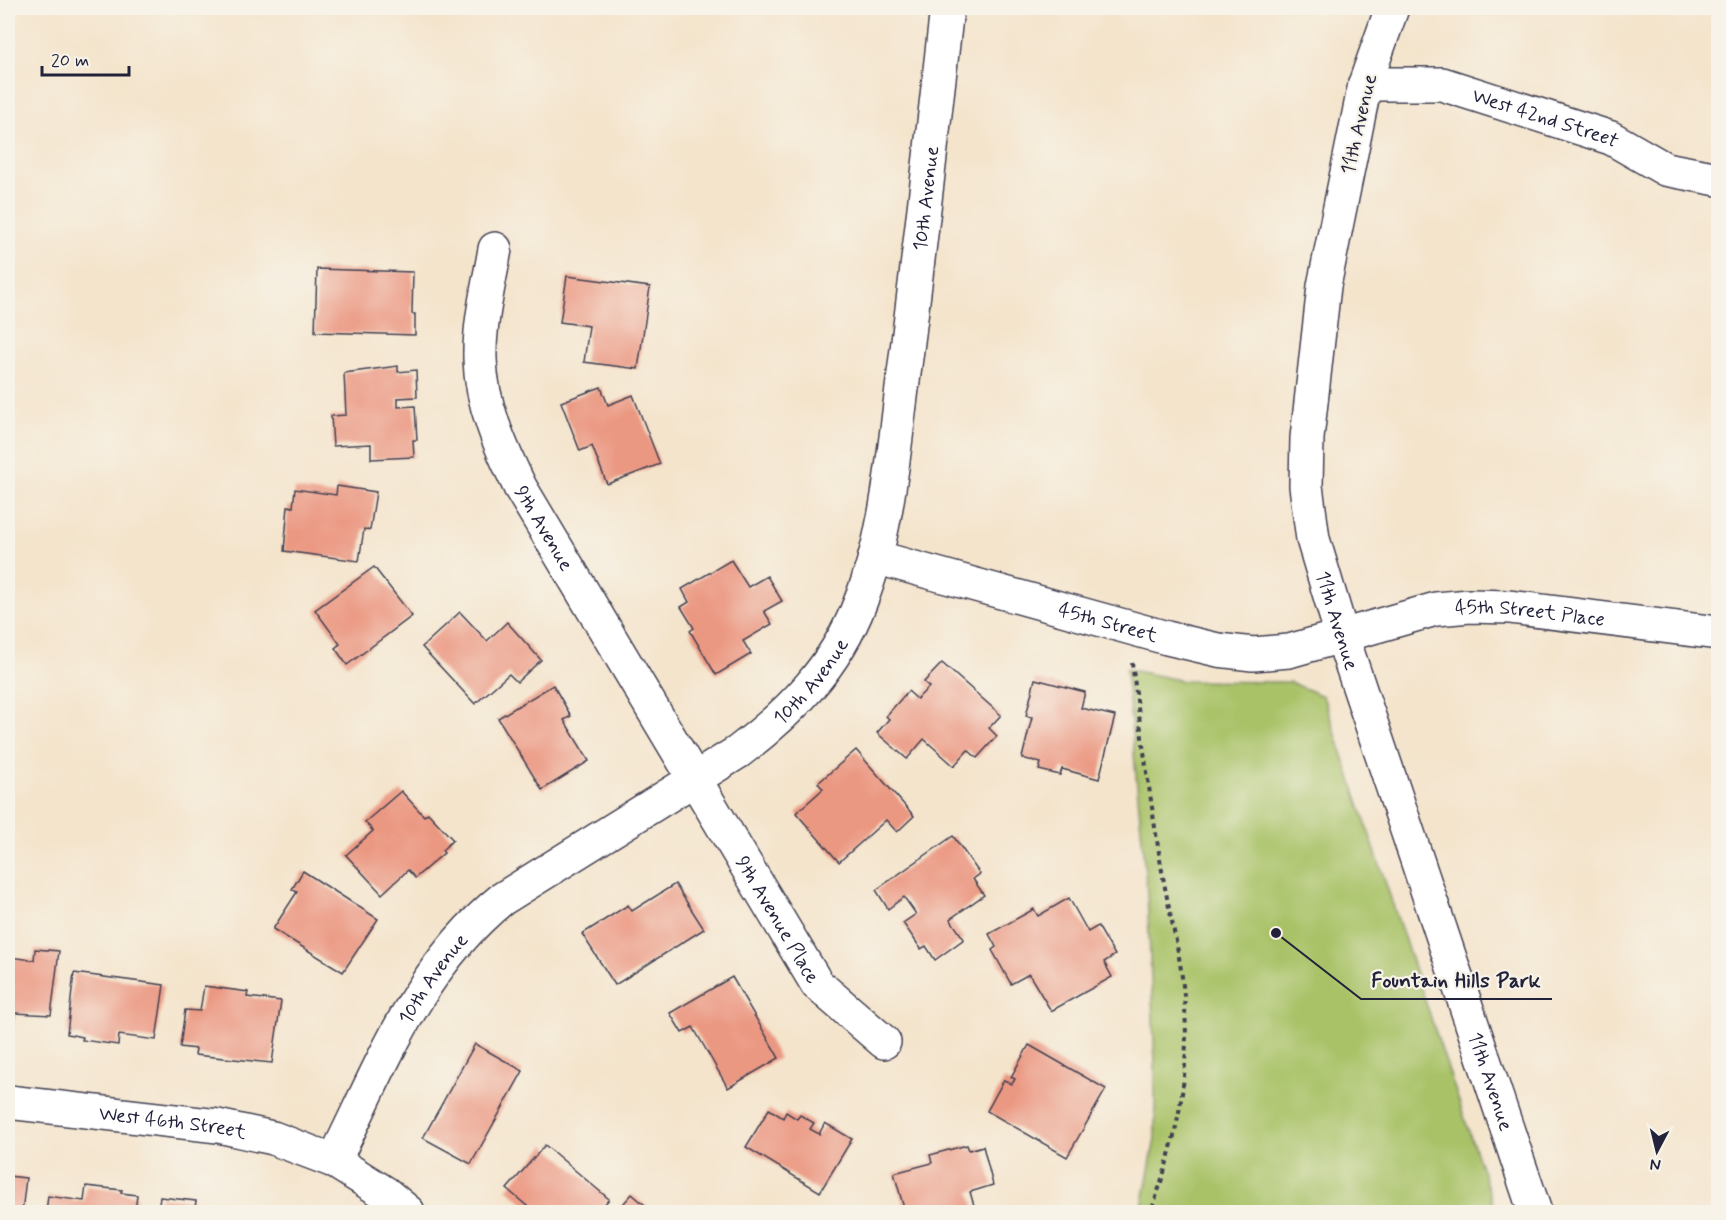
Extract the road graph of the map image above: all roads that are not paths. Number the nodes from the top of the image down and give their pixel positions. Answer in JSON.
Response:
{"nodes":[{"id":1,"x":947,"y":8,"type":"edge"},
{"id":2,"x":1392,"y":8,"type":"edge"},
{"id":3,"x":1365,"y":84,"type":"junction"},
{"id":4,"x":1719,"y":179,"type":"edge"},
{"id":5,"x":495,"y":249,"type":"dead end"},
{"id":6,"x":875,"y":557,"type":"junction"},
{"id":7,"x":1719,"y":633,"type":"edge"},
{"id":8,"x":1342,"y":636,"type":"junction"},
{"id":9,"x":695,"y":779,"type":"junction"},
{"id":10,"x":884,"y":1042,"type":"dead end"},
{"id":11,"x":8,"y":1102,"type":"edge"},
{"id":12,"x":334,"y":1161,"type":"junction"},
{"id":13,"x":408,"y":1212,"type":"edge"},
{"id":14,"x":1535,"y":1212,"type":"edge"}],
"edges":[{"from":1,"to":6,"type":"street","name":"10th Avenue"},
{"from":2,"to":3,"type":"street","name":"11th Avenue"},
{"from":3,"to":4,"type":"street","name":"West 42nd Street"},
{"from":3,"to":8,"type":"street","name":"11th Avenue"},
{"from":5,"to":9,"type":"street","name":"9th Avenue"},
{"from":6,"to":8,"type":"street","name":"45th Street"},
{"from":6,"to":9,"type":"street","name":"10th Avenue"},
{"from":7,"to":8,"type":"street","name":"45th Street Place"},
{"from":8,"to":14,"type":"street","name":"11th Avenue"},
{"from":9,"to":10,"type":"street","name":"9th Avenue Place"},
{"from":9,"to":12,"type":"street","name":"10th Avenue"},
{"from":11,"to":12,"type":"street","name":"West 46th Street"},
{"from":12,"to":13,"type":"street","name":"West 46th Street"}]}
